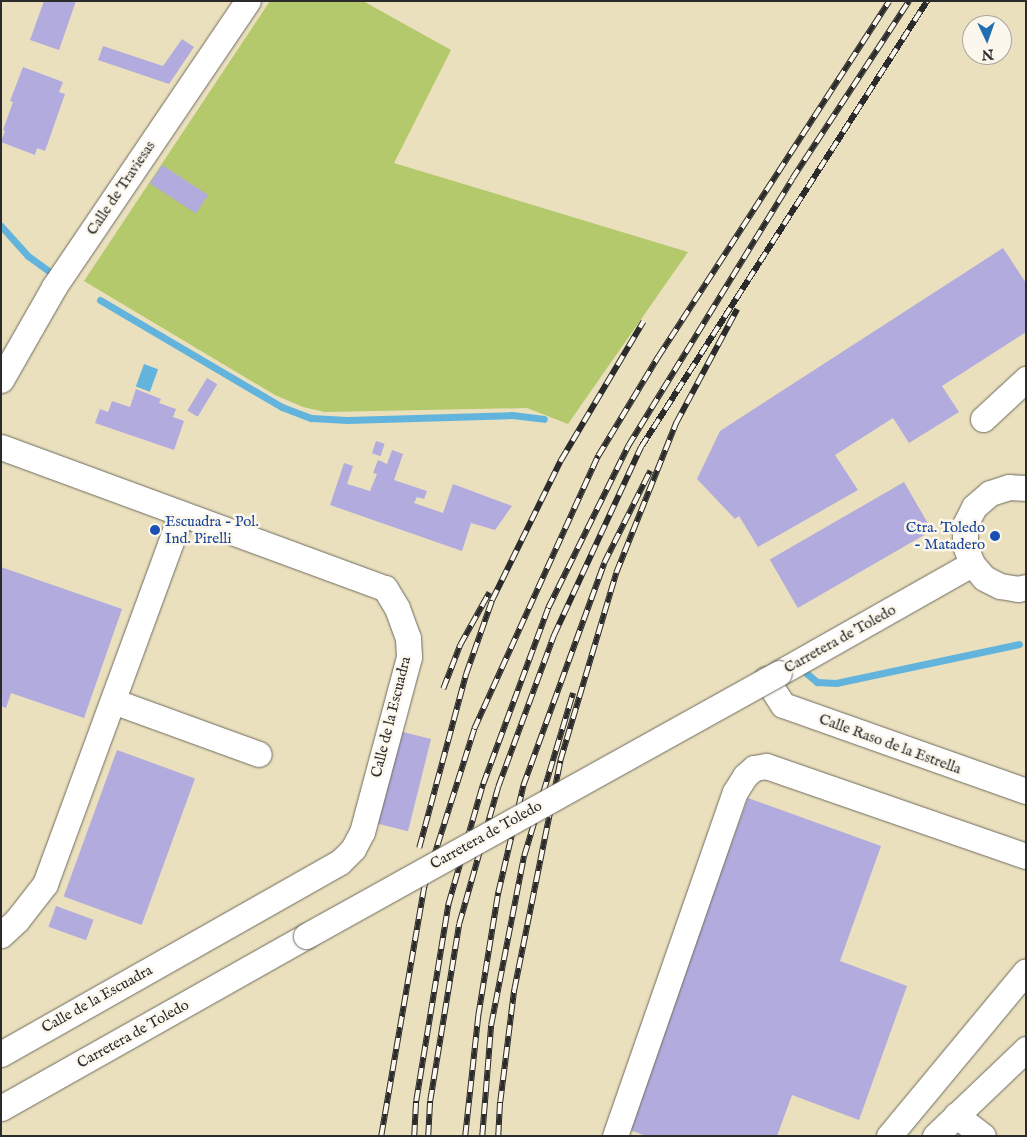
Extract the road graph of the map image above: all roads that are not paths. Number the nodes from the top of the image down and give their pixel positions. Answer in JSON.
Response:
{"nodes":[{"id":1,"x":248,"y":1,"type":"edge"},
{"id":2,"x":1026,"y":379,"type":"edge"},
{"id":3,"x":1,"y":380,"type":"edge"},
{"id":4,"x":983,"y":419,"type":"dead end"},
{"id":5,"x":1,"y":447,"type":"edge"},
{"id":6,"x":1026,"y":488,"type":"edge"},
{"id":7,"x":181,"y":514,"type":"junction"},
{"id":8,"x":972,"y":564,"type":"junction"},
{"id":9,"x":1026,"y":587,"type":"edge"},
{"id":10,"x":773,"y":676,"type":"junction"},
{"id":11,"x":113,"y":702,"type":"junction"},
{"id":12,"x":259,"y":754,"type":"dead end"},
{"id":13,"x":1026,"y":791,"type":"edge"},
{"id":14,"x":1026,"y":856,"type":"edge"},
{"id":15,"x":1,"y":935,"type":"edge"},
{"id":16,"x":1026,"y":971,"type":"edge"},
{"id":17,"x":1026,"y":1049,"type":"edge"},
{"id":18,"x":1,"y":1054,"type":"edge"},
{"id":19,"x":1,"y":1108,"type":"edge"},
{"id":20,"x":956,"y":1115,"type":"junction"},
{"id":21,"x":615,"y":1136,"type":"edge"},
{"id":22,"x":889,"y":1136,"type":"edge"},
{"id":23,"x":935,"y":1136,"type":"edge"},
{"id":24,"x":983,"y":1136,"type":"edge"}],
"edges":[{"from":1,"to":3,"type":"street","name":"Calle de Traviesas"},
{"from":2,"to":4,"type":"street"},
{"from":5,"to":7,"type":"street","name":"Calle de la Escuadra"},
{"from":6,"to":8,"type":"street"},
{"from":7,"to":11,"type":"street"},
{"from":7,"to":18,"type":"street","name":"Calle de la Escuadra"},
{"from":8,"to":9,"type":"street"},
{"from":8,"to":10,"type":"street","name":"Carretera de Toledo"},
{"from":10,"to":13,"type":"street","name":"Calle Raso de la Estrella"},
{"from":10,"to":19,"type":"street","name":"Carretera de Toledo","bridge":true},
{"from":11,"to":12,"type":"street"},
{"from":11,"to":15,"type":"street"},
{"from":14,"to":21,"type":"street"},
{"from":16,"to":22,"type":"street"},
{"from":17,"to":20,"type":"street"},
{"from":20,"to":23,"type":"street"},
{"from":20,"to":24,"type":"street"}]}
